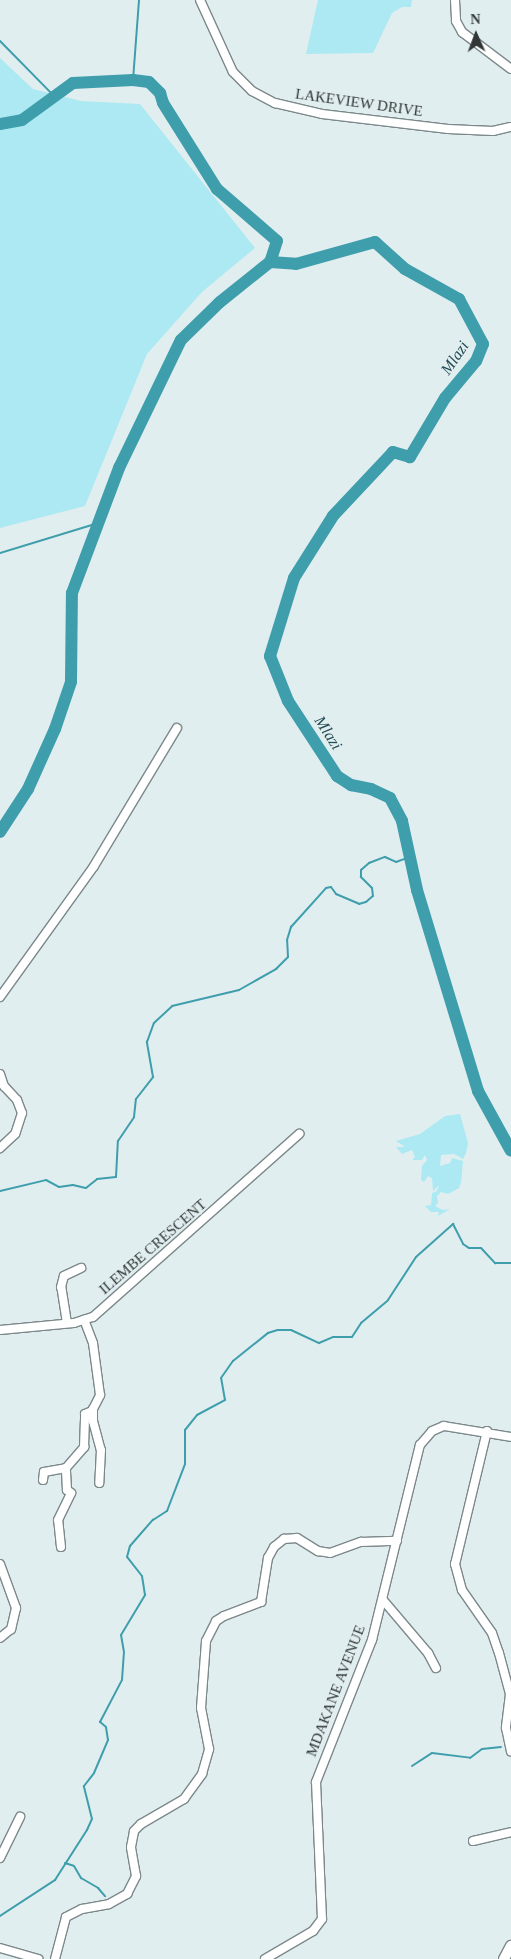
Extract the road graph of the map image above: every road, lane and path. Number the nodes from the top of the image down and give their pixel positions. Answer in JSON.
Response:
{"nodes":[{"id":1,"x":200,"y":0,"type":"edge"},
{"id":2,"x":455,"y":0,"type":"edge"},
{"id":3,"x":511,"y":69,"type":"edge"},
{"id":4,"x":511,"y":127,"type":"edge"},
{"id":5,"x":177,"y":728,"type":"dead end"},
{"id":6,"x":0,"y":997,"type":"edge"},
{"id":7,"x":0,"y":1074,"type":"edge"},
{"id":8,"x":2,"y":1085,"type":"edge"},
{"id":9,"x":300,"y":1134,"type":"dead end"},
{"id":10,"x":0,"y":1148,"type":"edge"},
{"id":11,"x":81,"y":1268,"type":"dead end"},
{"id":12,"x":84,"y":1320,"type":"junction"},
{"id":13,"x":67,"y":1323,"type":"junction"},
{"id":14,"x":0,"y":1330,"type":"edge"},
{"id":15,"x":93,"y":1409,"type":"junction"},
{"id":16,"x":486,"y":1431,"type":"junction"},
{"id":17,"x":511,"y":1437,"type":"edge"},
{"id":18,"x":66,"y":1468,"type":"junction"},
{"id":19,"x":43,"y":1480,"type":"dead end"},
{"id":20,"x":99,"y":1483,"type":"dead end"},
{"id":21,"x":397,"y":1541,"type":"junction"},
{"id":22,"x":61,"y":1547,"type":"dead end"},
{"id":23,"x":0,"y":1564,"type":"edge"},
{"id":24,"x":2,"y":1576,"type":"edge"},
{"id":25,"x":383,"y":1600,"type":"junction"},
{"id":26,"x":0,"y":1638,"type":"edge"},
{"id":27,"x":436,"y":1668,"type":"dead end"},
{"id":28,"x":511,"y":1693,"type":"edge"},
{"id":29,"x":511,"y":1751,"type":"edge"},
{"id":30,"x":20,"y":1816,"type":"dead end"},
{"id":31,"x":511,"y":1832,"type":"edge"},
{"id":32,"x":473,"y":1841,"type":"dead end"},
{"id":33,"x":0,"y":1858,"type":"edge"},
{"id":34,"x":511,"y":1946,"type":"edge"},
{"id":35,"x":0,"y":1948,"type":"edge"},
{"id":36,"x":38,"y":1959,"type":"edge"},
{"id":37,"x":55,"y":1959,"type":"edge"},
{"id":38,"x":264,"y":1959,"type":"edge"},
{"id":39,"x":504,"y":1959,"type":"edge"}],
"edges":[{"from":1,"to":4,"type":"street","name":"LAKEVIEW DRIVE"},
{"from":2,"to":3,"type":"street"},
{"from":5,"to":6,"type":"street"},
{"from":7,"to":8,"type":"street"},
{"from":8,"to":10,"type":"street"},
{"from":9,"to":12,"type":"street","name":"ILEMBE CRESCENT"},
{"from":11,"to":13,"type":"street"},
{"from":12,"to":13,"type":"street","name":"ILEMBE CRESCENT"},
{"from":12,"to":15,"type":"street"},
{"from":13,"to":14,"type":"street","name":"ILEMBE CRESCENT"},
{"from":15,"to":18,"type":"street"},
{"from":15,"to":20,"type":"street"},
{"from":16,"to":17,"type":"street","name":"MDAKANE AVENUE"},
{"from":16,"to":21,"type":"street","name":"MDAKANE AVENUE"},
{"from":16,"to":28,"type":"street"},
{"from":18,"to":19,"type":"street"},
{"from":18,"to":22,"type":"street"},
{"from":21,"to":25,"type":"street","name":"MDAKANE AVENUE"},
{"from":21,"to":37,"type":"street"},
{"from":23,"to":24,"type":"street"},
{"from":24,"to":26,"type":"street"},
{"from":25,"to":27,"type":"street"},
{"from":25,"to":38,"type":"street","name":"MDAKANE AVENUE"},
{"from":28,"to":29,"type":"street"},
{"from":30,"to":33,"type":"street"},
{"from":31,"to":32,"type":"street"},
{"from":34,"to":39,"type":"street"},
{"from":35,"to":36,"type":"street"}]}
